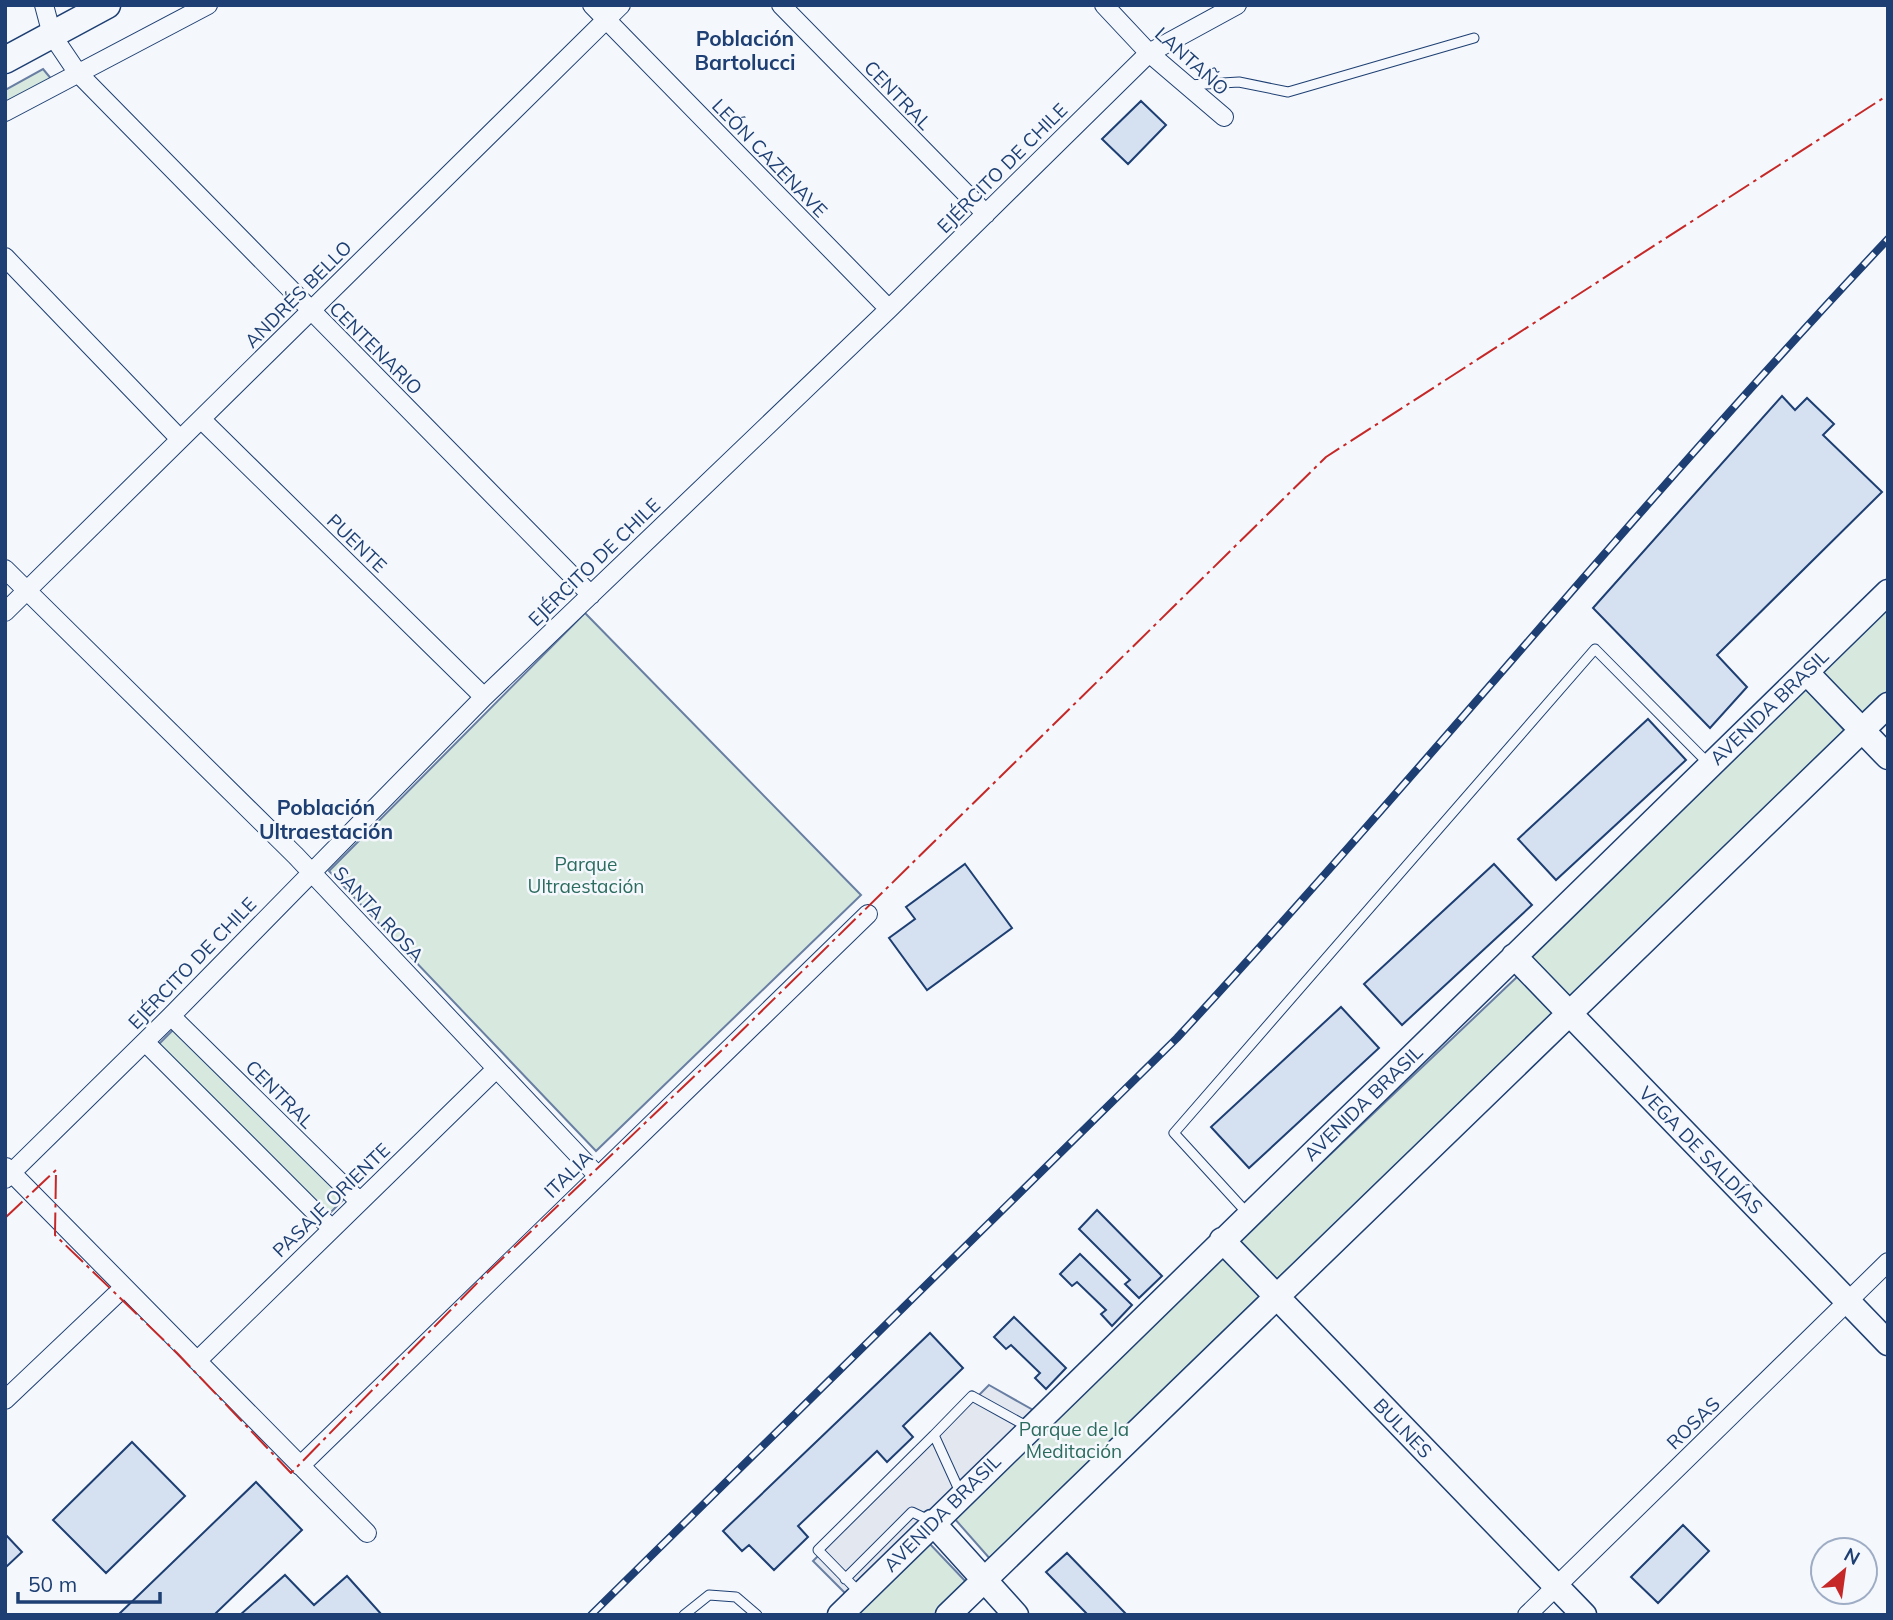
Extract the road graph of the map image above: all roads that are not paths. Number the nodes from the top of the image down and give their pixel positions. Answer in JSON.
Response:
{"nodes":[{"id":1,"x":44,"y":5,"type":"edge"},
{"id":2,"x":107,"y":5,"type":"edge"},
{"id":3,"x":208,"y":5,"type":"edge"},
{"id":4,"x":592,"y":5,"type":"edge"},
{"id":5,"x":621,"y":5,"type":"edge"},
{"id":6,"x":781,"y":5,"type":"edge"},
{"id":7,"x":1104,"y":5,"type":"edge"},
{"id":8,"x":1237,"y":5,"type":"edge"},
{"id":9,"x":606,"y":20,"type":"junction"},
{"id":10,"x":52,"y":35,"type":"junction"},
{"id":11,"x":1474,"y":38,"type":"dead end"},
{"id":12,"x":1149,"y":53,"type":"junction"},
{"id":13,"x":5,"y":61,"type":"edge"},
{"id":14,"x":77,"y":72,"type":"junction"},
{"id":15,"x":1187,"y":86,"type":"junction"},
{"id":16,"x":5,"y":112,"type":"edge"},
{"id":17,"x":1224,"y":117,"type":"dead end"},
{"id":18,"x":986,"y":214,"type":"junction"},
{"id":19,"x":5,"y":257,"type":"edge"},
{"id":20,"x":889,"y":309,"type":"junction"},
{"id":21,"x":310,"y":311,"type":"junction"},
{"id":22,"x":201,"y":419,"type":"junction"},
{"id":23,"x":180,"y":439,"type":"junction"},
{"id":24,"x":5,"y":569,"type":"edge"},
{"id":25,"x":27,"y":591,"type":"junction"},
{"id":26,"x":1888,"y":592,"type":"edge"},
{"id":27,"x":591,"y":594,"type":"junction"},
{"id":28,"x":5,"y":612,"type":"edge"},
{"id":29,"x":1806,"y":672,"type":"junction"},
{"id":30,"x":484,"y":697,"type":"junction"},
{"id":31,"x":1888,"y":705,"type":"edge"},
{"id":32,"x":1862,"y":730,"type":"junction"},
{"id":33,"x":1888,"y":757,"type":"edge"},
{"id":34,"x":1710,"y":765,"type":"junction"},
{"id":35,"x":310,"y":871,"type":"junction"},
{"id":36,"x":868,"y":915,"type":"dead end"},
{"id":37,"x":1514,"y":956,"type":"junction"},
{"id":38,"x":1569,"y":1013,"type":"junction"},
{"id":39,"x":172,"y":1016,"type":"junction"},
{"id":40,"x":145,"y":1042,"type":"junction"},
{"id":41,"x":495,"y":1070,"type":"junction"},
{"id":42,"x":7,"y":1173,"type":"edge"},
{"id":43,"x":597,"y":1175,"type":"junction"},
{"id":44,"x":360,"y":1202,"type":"junction"},
{"id":45,"x":1249,"y":1214,"type":"junction"},
{"id":46,"x":332,"y":1229,"type":"junction"},
{"id":47,"x":1222,"y":1240,"type":"junction"},
{"id":48,"x":1888,"y":1262,"type":"edge"},
{"id":49,"x":124,"y":1287,"type":"junction"},
{"id":50,"x":1276,"y":1297,"type":"junction"},
{"id":51,"x":1847,"y":1301,"type":"junction"},
{"id":52,"x":1888,"y":1343,"type":"edge"},
{"id":53,"x":197,"y":1361,"type":"junction"},
{"id":54,"x":5,"y":1400,"type":"edge"},
{"id":55,"x":1029,"y":1428,"type":"junction"},
{"id":56,"x":934,"y":1435,"type":"junction"},
{"id":57,"x":300,"y":1466,"type":"junction"},
{"id":58,"x":961,"y":1494,"type":"junction"},
{"id":59,"x":932,"y":1522,"type":"junction"},
{"id":60,"x":367,"y":1533,"type":"dead end"},
{"id":61,"x":983,"y":1581,"type":"junction"},
{"id":62,"x":852,"y":1586,"type":"junction"},
{"id":63,"x":1556,"y":1586,"type":"junction"},
{"id":64,"x":684,"y":1615,"type":"edge"},
{"id":65,"x":757,"y":1615,"type":"edge"},
{"id":66,"x":840,"y":1615,"type":"edge"},
{"id":67,"x":948,"y":1615,"type":"edge"},
{"id":68,"x":1016,"y":1615,"type":"edge"},
{"id":69,"x":1527,"y":1615,"type":"edge"},
{"id":70,"x":1584,"y":1615,"type":"edge"}],
"edges":[{"from":1,"to":10,"type":"street","name":"CENTENARIO"},
{"from":2,"to":10,"type":"main road"},
{"from":3,"to":14,"type":"street"},
{"from":4,"to":9,"type":"street","name":"LEÓN CAZENAVE"},
{"from":5,"to":9,"type":"street","name":"ANDRÉS BELLO"},
{"from":6,"to":18,"type":"street","name":"CENTRAL"},
{"from":7,"to":12,"type":"street","name":"LANTAÑO"},
{"from":8,"to":12,"type":"street","name":"EJÉRCITO DE CHILE"},
{"from":9,"to":20,"type":"street","name":"LEÓN CAZENAVE"},
{"from":9,"to":21,"type":"street","name":"ANDRÉS BELLO"},
{"from":10,"to":13,"type":"main road"},
{"from":10,"to":14,"type":"street","name":"CENTENARIO"},
{"from":11,"to":15,"type":"lane"},
{"from":12,"to":15,"type":"street","name":"LANTAÑO"},
{"from":12,"to":18,"type":"street","name":"EJÉRCITO DE CHILE"},
{"from":14,"to":16,"type":"street"},
{"from":14,"to":21,"type":"street","name":"CENTENARIO"},
{"from":15,"to":17,"type":"street","name":"LANTAÑO"},
{"from":18,"to":20,"type":"street","name":"EJÉRCITO DE CHILE"},
{"from":19,"to":23,"type":"street"},
{"from":20,"to":27,"type":"street","name":"EJÉRCITO DE CHILE"},
{"from":21,"to":22,"type":"street","name":"ANDRÉS BELLO"},
{"from":21,"to":27,"type":"street","name":"CENTENARIO"},
{"from":22,"to":23,"type":"street","name":"ANDRÉS BELLO"},
{"from":22,"to":30,"type":"street","name":"PUENTE"},
{"from":23,"to":25,"type":"street","name":"ANDRÉS BELLO"},
{"from":24,"to":25,"type":"street","name":"SANTA ROSA"},
{"from":25,"to":28,"type":"street","name":"ANDRÉS BELLO"},
{"from":25,"to":35,"type":"street","name":"SANTA ROSA"},
{"from":26,"to":29,"type":"main road","name":"AVENIDA BRASIL"},
{"from":27,"to":30,"type":"street","name":"EJÉRCITO DE CHILE"},
{"from":29,"to":32,"type":"main road"},
{"from":29,"to":34,"type":"main road","name":"AVENIDA BRASIL"},
{"from":30,"to":35,"type":"street","name":"EJÉRCITO DE CHILE"},
{"from":31,"to":32,"type":"main road"},
{"from":32,"to":33,"type":"main road"},
{"from":32,"to":38,"type":"main road"},
{"from":34,"to":37,"type":"main road","name":"AVENIDA BRASIL"},
{"from":34,"to":45,"type":"lane"},
{"from":35,"to":39,"type":"street","name":"EJÉRCITO DE CHILE"},
{"from":35,"to":41,"type":"street","name":"SANTA ROSA"},
{"from":36,"to":43,"type":"street","name":"ITALIA"},
{"from":37,"to":38,"type":"main road","name":"VEGA DE SALDÍAS"},
{"from":37,"to":45,"type":"main road","name":"AVENIDA BRASIL"},
{"from":38,"to":50,"type":"main road"},
{"from":38,"to":51,"type":"main road","name":"VEGA DE SALDÍAS"},
{"from":39,"to":40,"type":"street","name":"EJÉRCITO DE CHILE"},
{"from":39,"to":44,"type":"street","name":"CENTRAL"},
{"from":40,"to":42,"type":"street","name":"EJÉRCITO DE CHILE"},
{"from":40,"to":46,"type":"street"},
{"from":41,"to":43,"type":"street","name":"SANTA ROSA"},
{"from":41,"to":44,"type":"street","name":"PASAJE ORIENTE"},
{"from":42,"to":49,"type":"street"},
{"from":43,"to":57,"type":"street","name":"ITALIA"},
{"from":44,"to":46,"type":"street","name":"PASAJE ORIENTE"},
{"from":45,"to":47,"type":"main road","name":"AVENIDA BRASIL"},
{"from":46,"to":53,"type":"street","name":"PASAJE ORIENTE"},
{"from":47,"to":50,"type":"main road","name":"BULNES"},
{"from":47,"to":55,"type":"main road","name":"AVENIDA BRASIL"},
{"from":48,"to":51,"type":"street","name":"ROSAS"},
{"from":49,"to":53,"type":"street"},
{"from":49,"to":54,"type":"street"},
{"from":50,"to":61,"type":"main road"},
{"from":50,"to":63,"type":"main road","name":"BULNES"},
{"from":51,"to":52,"type":"main road","name":"VEGA DE SALDÍAS"},
{"from":51,"to":63,"type":"street","name":"ROSAS"},
{"from":53,"to":57,"type":"street"},
{"from":55,"to":56,"type":"lane"},
{"from":55,"to":58,"type":"main road","name":"AVENIDA BRASIL"},
{"from":56,"to":58,"type":"lane"},
{"from":56,"to":62,"type":"lane"},
{"from":57,"to":60,"type":"street"},
{"from":58,"to":59,"type":"main road","name":"AVENIDA BRASIL"},
{"from":59,"to":61,"type":"main road"},
{"from":59,"to":62,"type":"main road","name":"AVENIDA BRASIL"},
{"from":61,"to":67,"type":"main road"},
{"from":61,"to":68,"type":"main road"},
{"from":62,"to":66,"type":"main road","name":"AVENIDA BRASIL"},
{"from":63,"to":69,"type":"street","name":"ROSAS"},
{"from":63,"to":70,"type":"main road","name":"BULNES"},
{"from":64,"to":65,"type":"lane"}]}
